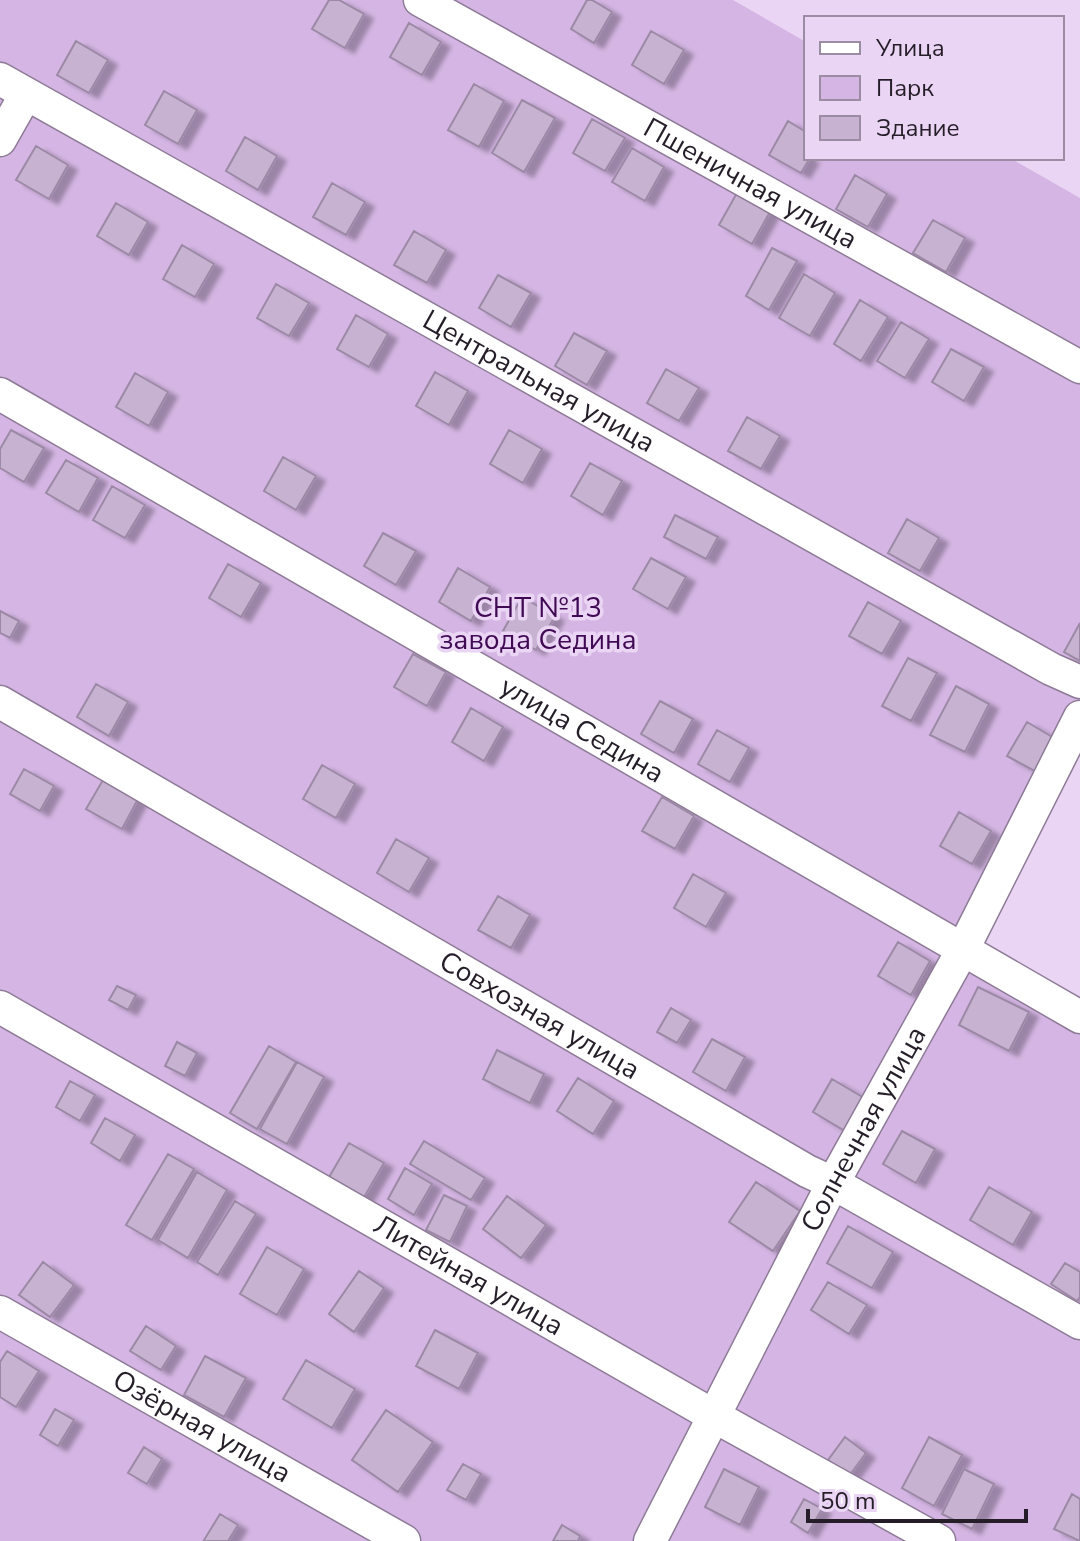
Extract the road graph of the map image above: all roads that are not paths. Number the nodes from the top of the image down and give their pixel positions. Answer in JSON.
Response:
{"nodes":[{"id":1,"x":420,"y":0,"type":"edge"},
{"id":2,"x":13,"y":86,"type":"edge"},
{"id":3,"x":0,"y":140,"type":"edge"},
{"id":4,"x":1080,"y":367,"type":"edge"},
{"id":5,"x":0,"y":394,"type":"edge"},
{"id":6,"x":1080,"y":682,"type":"edge"},
{"id":7,"x":0,"y":702,"type":"edge"},
{"id":8,"x":1080,"y":717,"type":"edge"},
{"id":9,"x":962,"y":951,"type":"junction"},
{"id":10,"x":0,"y":1007,"type":"edge"},
{"id":11,"x":1080,"y":1017,"type":"edge"},
{"id":12,"x":833,"y":1183,"type":"junction"},
{"id":13,"x":0,"y":1312,"type":"edge"},
{"id":14,"x":1080,"y":1323,"type":"edge"},
{"id":15,"x":714,"y":1416,"type":"junction"},
{"id":16,"x":404,"y":1541,"type":"edge"},
{"id":17,"x":650,"y":1541,"type":"edge"},
{"id":18,"x":939,"y":1541,"type":"edge"}],
"edges":[{"from":1,"to":4,"type":"street","name":"Пшеничная улица"},
{"from":2,"to":3,"type":"street"},
{"from":2,"to":6,"type":"street","name":"Центральная улица"},
{"from":5,"to":9,"type":"street","name":"улица Седина"},
{"from":7,"to":12,"type":"street","name":"Совхозная улица"},
{"from":8,"to":9,"type":"street","name":"Солнечная улица"},
{"from":9,"to":11,"type":"street","name":"улица Седина"},
{"from":9,"to":12,"type":"street","name":"Солнечная улица"},
{"from":10,"to":15,"type":"street","name":"Литейная улица"},
{"from":12,"to":14,"type":"street","name":"Совхозная улица"},
{"from":12,"to":15,"type":"street","name":"Солнечная улица"},
{"from":13,"to":16,"type":"street","name":"Озёрная улица"},
{"from":15,"to":17,"type":"street","name":"Солнечная улица"},
{"from":15,"to":18,"type":"street","name":"Литейная улица"}]}
